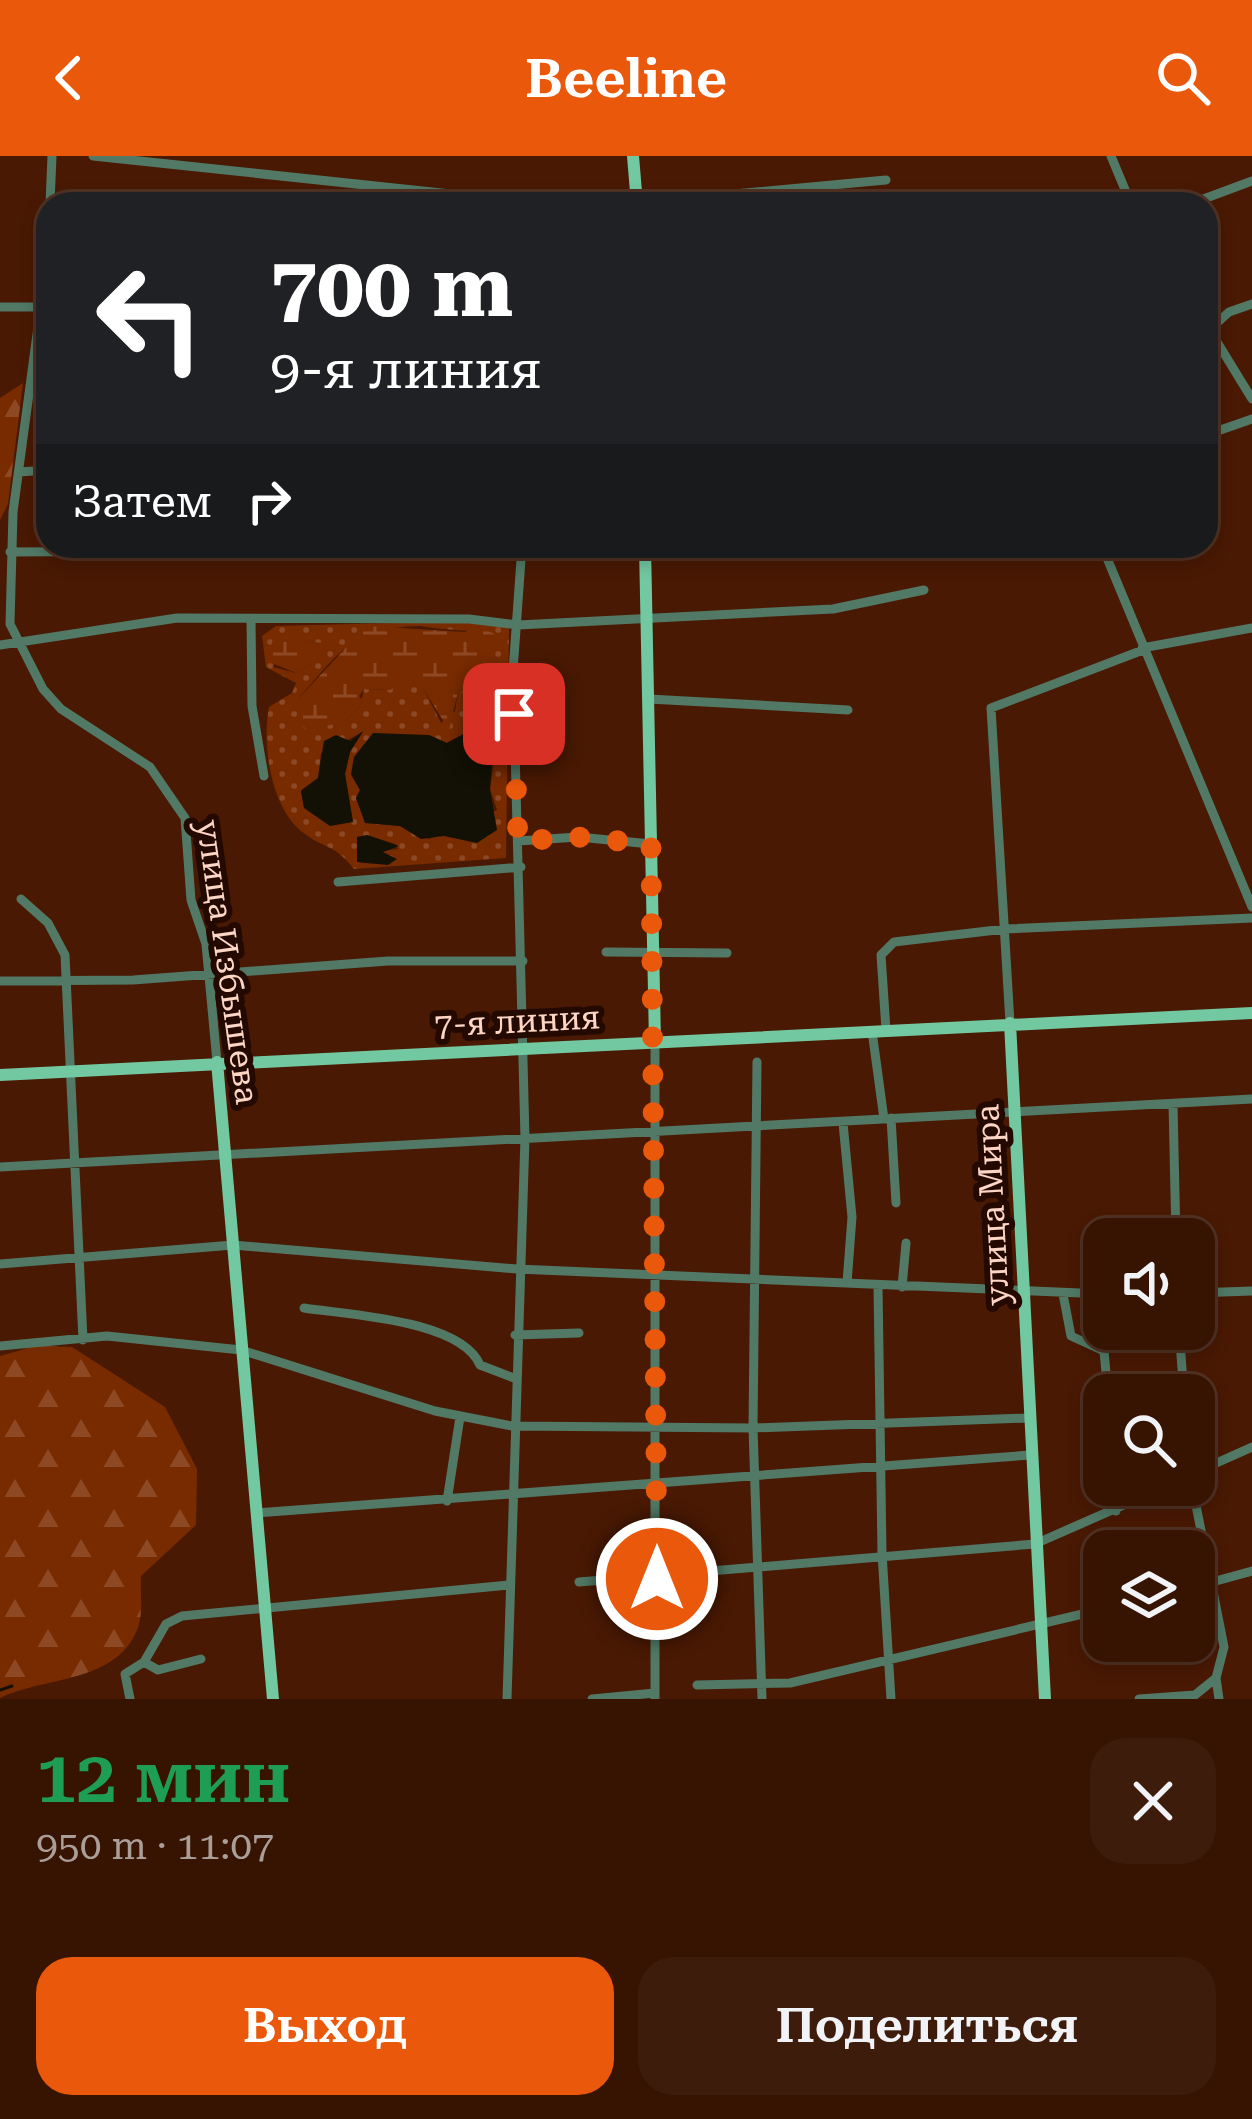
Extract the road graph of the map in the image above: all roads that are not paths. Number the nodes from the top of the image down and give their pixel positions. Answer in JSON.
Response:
{"nodes":[{"id":1,"x":52,"y":156,"type":"edge"},
{"id":2,"x":93,"y":156,"type":"edge"},
{"id":3,"x":633,"y":156,"type":"edge"},
{"id":4,"x":1112,"y":156,"type":"edge"},
{"id":5,"x":886,"y":180,"type":"dead end"},
{"id":6,"x":1252,"y":182,"type":"edge"},
{"id":7,"x":50,"y":192,"type":"edge"},
{"id":8,"x":431,"y":192,"type":"edge"},
{"id":9,"x":636,"y":192,"type":"edge"},
{"id":10,"x":762,"y":192,"type":"edge"},
{"id":11,"x":1126,"y":192,"type":"edge"},
{"id":12,"x":1218,"y":194,"type":"edge"},
{"id":13,"x":1252,"y":304,"type":"edge"},
{"id":14,"x":0,"y":307,"type":"edge"},
{"id":15,"x":36,"y":307,"type":"edge"},
{"id":16,"x":1218,"y":320,"type":"edge"},
{"id":17,"x":1218,"y":343,"type":"edge"},
{"id":18,"x":36,"y":350,"type":"edge"},
{"id":19,"x":1252,"y":399,"type":"edge"},
{"id":20,"x":1252,"y":419,"type":"edge"},
{"id":21,"x":1218,"y":431,"type":"edge"},
{"id":22,"x":36,"y":471,"type":"edge"},
{"id":23,"x":19,"y":472,"type":"junction"},
{"id":24,"x":10,"y":552,"type":"junction"},
{"id":25,"x":36,"y":552,"type":"edge"},
{"id":26,"x":521,"y":558,"type":"edge"},
{"id":27,"x":645,"y":558,"type":"edge"},
{"id":28,"x":1107,"y":558,"type":"edge"},
{"id":29,"x":924,"y":590,"type":"dead end"},
{"id":30,"x":251,"y":619,"type":"junction"},
{"id":31,"x":647,"y":619,"type":"junction"},
{"id":32,"x":518,"y":625,"type":"junction"},
{"id":33,"x":1252,"y":628,"type":"edge"},
{"id":34,"x":19,"y":644,"type":"junction"},
{"id":35,"x":0,"y":645,"type":"edge"},
{"id":36,"x":1143,"y":649,"type":"junction"},
{"id":37,"x":649,"y":700,"type":"junction"},
{"id":38,"x":848,"y":710,"type":"dead end"},
{"id":39,"x":264,"y":776,"type":"dead end"},
{"id":40,"x":518,"y":841,"type":"junction"},
{"id":41,"x":651,"y":844,"type":"junction"},
{"id":42,"x":521,"y":867,"type":"junction"},
{"id":43,"x":338,"y":882,"type":"dead end"},
{"id":44,"x":21,"y":899,"type":"dead end"},
{"id":45,"x":1252,"y":907,"type":"edge"},
{"id":46,"x":1252,"y":918,"type":"edge"},
{"id":47,"x":1005,"y":929,"type":"junction"},
{"id":48,"x":606,"y":952,"type":"dead end"},
{"id":49,"x":652,"y":953,"type":"junction"},
{"id":50,"x":727,"y":953,"type":"dead end"},
{"id":51,"x":523,"y":961,"type":"junction"},
{"id":52,"x":208,"y":972,"type":"junction"},
{"id":53,"x":66,"y":977,"type":"junction"},
{"id":54,"x":0,"y":981,"type":"edge"},
{"id":55,"x":1252,"y":1013,"type":"edge"},
{"id":56,"x":1010,"y":1023,"type":"junction"},
{"id":57,"x":879,"y":1031,"type":"junction"},
{"id":58,"x":655,"y":1042,"type":"junction"},
{"id":59,"x":522,"y":1048,"type":"junction"},
{"id":60,"x":217,"y":1062,"type":"junction"},
{"id":61,"x":757,"y":1062,"type":"dead end"},
{"id":62,"x":68,"y":1073,"type":"junction"},
{"id":63,"x":0,"y":1075,"type":"edge"},
{"id":64,"x":1252,"y":1099,"type":"edge"},
{"id":65,"x":1173,"y":1104,"type":"junction"},
{"id":66,"x":1015,"y":1114,"type":"junction"},
{"id":67,"x":888,"y":1119,"type":"junction"},
{"id":68,"x":843,"y":1123,"type":"junction"},
{"id":69,"x":756,"y":1127,"type":"junction"},
{"id":70,"x":654,"y":1132,"type":"junction"},
{"id":71,"x":525,"y":1138,"type":"junction"},
{"id":72,"x":225,"y":1154,"type":"junction"},
{"id":73,"x":71,"y":1165,"type":"junction"},
{"id":74,"x":0,"y":1167,"type":"edge"},
{"id":75,"x":896,"y":1203,"type":"dead end"},
{"id":76,"x":1176,"y":1218,"type":"edge"},
{"id":77,"x":906,"y":1243,"type":"dead end"},
{"id":78,"x":233,"y":1245,"type":"junction"},
{"id":79,"x":76,"y":1260,"type":"junction"},
{"id":80,"x":0,"y":1264,"type":"edge"},
{"id":81,"x":517,"y":1269,"type":"junction"},
{"id":82,"x":657,"y":1277,"type":"junction"},
{"id":83,"x":755,"y":1279,"type":"junction"},
{"id":84,"x":847,"y":1283,"type":"junction"},
{"id":85,"x":878,"y":1286,"type":"junction"},
{"id":86,"x":902,"y":1287,"type":"junction"},
{"id":87,"x":1252,"y":1291,"type":"edge"},
{"id":88,"x":1215,"y":1292,"type":"edge"},
{"id":89,"x":1024,"y":1293,"type":"junction"},
{"id":90,"x":1063,"y":1294,"type":"junction"},
{"id":91,"x":1083,"y":1294,"type":"edge"},
{"id":92,"x":304,"y":1308,"type":"dead end"},
{"id":93,"x":579,"y":1333,"type":"dead end"},
{"id":94,"x":515,"y":1335,"type":"junction"},
{"id":95,"x":83,"y":1340,"type":"junction"},
{"id":96,"x":0,"y":1346,"type":"edge"},
{"id":97,"x":241,"y":1350,"type":"junction"},
{"id":98,"x":1106,"y":1374,"type":"edge"},
{"id":99,"x":514,"y":1378,"type":"junction"},
{"id":100,"x":460,"y":1417,"type":"junction"},
{"id":101,"x":1028,"y":1418,"type":"junction"},
{"id":102,"x":879,"y":1421,"type":"junction"},
{"id":103,"x":512,"y":1426,"type":"junction"},
{"id":104,"x":658,"y":1427,"type":"junction"},
{"id":105,"x":753,"y":1428,"type":"junction"},
{"id":106,"x":1252,"y":1447,"type":"edge"},
{"id":107,"x":1030,"y":1455,"type":"junction"},
{"id":108,"x":1215,"y":1464,"type":"edge"},
{"id":109,"x":881,"y":1467,"type":"junction"},
{"id":110,"x":756,"y":1478,"type":"junction"},
{"id":111,"x":658,"y":1485,"type":"junction"},
{"id":112,"x":511,"y":1497,"type":"junction"},
{"id":113,"x":447,"y":1501,"type":"junction"},
{"id":114,"x":1116,"y":1506,"type":"edge"},
{"id":115,"x":1126,"y":1506,"type":"edge"},
{"id":116,"x":1116,"y":1511,"type":"junction"},
{"id":117,"x":256,"y":1513,"type":"junction"},
{"id":118,"x":1035,"y":1544,"type":"junction"},
{"id":119,"x":882,"y":1553,"type":"junction"},
{"id":120,"x":759,"y":1571,"type":"junction"},
{"id":121,"x":1252,"y":1571,"type":"edge"},
{"id":122,"x":657,"y":1579,"type":"junction"},
{"id":123,"x":579,"y":1582,"type":"dead end"},
{"id":124,"x":1215,"y":1582,"type":"edge"},
{"id":125,"x":509,"y":1585,"type":"junction"},
{"id":126,"x":1215,"y":1606,"type":"edge"},
{"id":127,"x":265,"y":1609,"type":"junction"},
{"id":128,"x":1083,"y":1614,"type":"edge"},
{"id":129,"x":1041,"y":1625,"type":"junction"},
{"id":130,"x":202,"y":1659,"type":"dead end"},
{"id":131,"x":144,"y":1662,"type":"junction"},
{"id":132,"x":890,"y":1663,"type":"junction"},
{"id":133,"x":1216,"y":1678,"type":"junction"},
{"id":134,"x":697,"y":1685,"type":"dead end"},
{"id":135,"x":762,"y":1694,"type":"edge"},
{"id":136,"x":655,"y":1696,"type":"edge"},
{"id":137,"x":130,"y":1699,"type":"edge"},
{"id":138,"x":273,"y":1699,"type":"edge"},
{"id":139,"x":507,"y":1699,"type":"edge"},
{"id":140,"x":592,"y":1699,"type":"edge"},
{"id":141,"x":891,"y":1699,"type":"edge"},
{"id":142,"x":1045,"y":1699,"type":"edge"},
{"id":143,"x":1138,"y":1699,"type":"edge"},
{"id":144,"x":1219,"y":1699,"type":"edge"}],
"edges":[{"from":1,"to":7,"type":"street"},
{"from":2,"to":8,"type":"street"},
{"from":3,"to":9,"type":"main road"},
{"from":4,"to":11,"type":"street"},
{"from":5,"to":10,"type":"street"},
{"from":6,"to":12,"type":"street"},
{"from":13,"to":16,"type":"street"},
{"from":14,"to":15,"type":"street"},
{"from":17,"to":19,"type":"street"},
{"from":18,"to":23,"type":"street","name":"улица Избышева"},
{"from":20,"to":21,"type":"street"},
{"from":22,"to":23,"type":"street"},
{"from":23,"to":24,"type":"street","name":"улица Избышева"},
{"from":24,"to":25,"type":"street"},
{"from":24,"to":34,"type":"street","name":"улица Избышева"},
{"from":26,"to":32,"type":"street"},
{"from":27,"to":31,"type":"main road"},
{"from":28,"to":36,"type":"street"},
{"from":29,"to":31,"type":"street"},
{"from":30,"to":32,"type":"street"},
{"from":30,"to":34,"type":"street"},
{"from":30,"to":39,"type":"street"},
{"from":31,"to":32,"type":"street"},
{"from":31,"to":37,"type":"main road"},
{"from":32,"to":40,"type":"street"},
{"from":33,"to":36,"type":"street"},
{"from":34,"to":35,"type":"street"},
{"from":34,"to":52,"type":"street","name":"улица Избышева"},
{"from":36,"to":45,"type":"street"},
{"from":36,"to":47,"type":"street","name":"улица Мира"},
{"from":37,"to":38,"type":"street"},
{"from":37,"to":41,"type":"main road"},
{"from":40,"to":41,"type":"street"},
{"from":40,"to":42,"type":"street"},
{"from":41,"to":49,"type":"main road"},
{"from":42,"to":43,"type":"street"},
{"from":42,"to":51,"type":"street"},
{"from":44,"to":53,"type":"street"},
{"from":46,"to":47,"type":"street"},
{"from":47,"to":56,"type":"street","name":"улица Мира"},
{"from":47,"to":57,"type":"street"},
{"from":48,"to":49,"type":"street"},
{"from":49,"to":50,"type":"street"},
{"from":49,"to":58,"type":"main road"},
{"from":51,"to":52,"type":"street"},
{"from":51,"to":59,"type":"street"},
{"from":52,"to":53,"type":"street"},
{"from":52,"to":60,"type":"street","name":"улица Избышева"},
{"from":53,"to":54,"type":"street"},
{"from":53,"to":62,"type":"street"},
{"from":55,"to":56,"type":"main road","name":"7-я линия"},
{"from":56,"to":57,"type":"main road","name":"7-я линия"},
{"from":56,"to":66,"type":"main road","name":"улица Мира"},
{"from":57,"to":58,"type":"main road","name":"7-я линия"},
{"from":57,"to":67,"type":"street"},
{"from":58,"to":59,"type":"main road","name":"7-я линия"},
{"from":58,"to":70,"type":"street"},
{"from":59,"to":60,"type":"main road","name":"7-я линия"},
{"from":59,"to":71,"type":"street"},
{"from":60,"to":62,"type":"main road","name":"7-я линия"},
{"from":60,"to":72,"type":"main road","name":"улица Избышева"},
{"from":61,"to":69,"type":"street"},
{"from":62,"to":63,"type":"main road","name":"7-я линия"},
{"from":62,"to":73,"type":"street"},
{"from":64,"to":65,"type":"street"},
{"from":65,"to":66,"type":"street"},
{"from":65,"to":76,"type":"street"},
{"from":66,"to":67,"type":"street"},
{"from":66,"to":89,"type":"main road","name":"улица Мира"},
{"from":67,"to":68,"type":"street"},
{"from":67,"to":75,"type":"street"},
{"from":68,"to":69,"type":"street"},
{"from":68,"to":84,"type":"street"},
{"from":69,"to":70,"type":"street"},
{"from":69,"to":83,"type":"street"},
{"from":70,"to":71,"type":"street"},
{"from":70,"to":82,"type":"street"},
{"from":71,"to":72,"type":"street"},
{"from":71,"to":81,"type":"street"},
{"from":72,"to":73,"type":"street"},
{"from":72,"to":78,"type":"main road","name":"улица Избышева"},
{"from":73,"to":74,"type":"street"},
{"from":73,"to":79,"type":"street"},
{"from":77,"to":86,"type":"street"},
{"from":78,"to":79,"type":"street"},
{"from":78,"to":81,"type":"street"},
{"from":78,"to":97,"type":"main road","name":"улица Избышева"},
{"from":79,"to":80,"type":"street"},
{"from":79,"to":95,"type":"street"},
{"from":81,"to":82,"type":"street"},
{"from":81,"to":94,"type":"street"},
{"from":82,"to":83,"type":"street"},
{"from":82,"to":104,"type":"street"},
{"from":83,"to":84,"type":"street"},
{"from":83,"to":105,"type":"street"},
{"from":84,"to":85,"type":"street"},
{"from":85,"to":86,"type":"street"},
{"from":85,"to":102,"type":"street"},
{"from":86,"to":89,"type":"street"},
{"from":87,"to":88,"type":"street"},
{"from":89,"to":90,"type":"street"},
{"from":89,"to":101,"type":"main road","name":"улица Мира"},
{"from":90,"to":91,"type":"street"},
{"from":90,"to":98,"type":"street"},
{"from":92,"to":99,"type":"street"},
{"from":93,"to":94,"type":"street"},
{"from":94,"to":99,"type":"street"},
{"from":95,"to":96,"type":"street"},
{"from":95,"to":97,"type":"street"},
{"from":97,"to":100,"type":"street"},
{"from":97,"to":117,"type":"main road","name":"улица Избышева"},
{"from":99,"to":103,"type":"street"},
{"from":100,"to":103,"type":"street"},
{"from":100,"to":113,"type":"street"},
{"from":101,"to":102,"type":"street"},
{"from":101,"to":107,"type":"main road","name":"улица Мира"},
{"from":102,"to":105,"type":"street"},
{"from":102,"to":109,"type":"street"},
{"from":103,"to":104,"type":"street"},
{"from":103,"to":112,"type":"street"},
{"from":104,"to":105,"type":"street"},
{"from":104,"to":111,"type":"street"},
{"from":105,"to":110,"type":"street"},
{"from":106,"to":108,"type":"street"},
{"from":107,"to":109,"type":"street"},
{"from":107,"to":118,"type":"main road","name":"улица Мира"},
{"from":109,"to":110,"type":"street"},
{"from":109,"to":119,"type":"street"},
{"from":110,"to":111,"type":"street"},
{"from":110,"to":120,"type":"street"},
{"from":111,"to":112,"type":"street"},
{"from":111,"to":122,"type":"street"},
{"from":112,"to":113,"type":"street"},
{"from":112,"to":125,"type":"street"},
{"from":113,"to":117,"type":"street"},
{"from":114,"to":116,"type":"street"},
{"from":115,"to":116,"type":"street"},
{"from":116,"to":118,"type":"street"},
{"from":117,"to":127,"type":"main road","name":"улица Избышева"},
{"from":118,"to":119,"type":"street"},
{"from":118,"to":129,"type":"main road","name":"улица Мира"},
{"from":119,"to":120,"type":"street"},
{"from":119,"to":132,"type":"street"},
{"from":120,"to":122,"type":"street"},
{"from":120,"to":135,"type":"street"},
{"from":121,"to":124,"type":"street"},
{"from":122,"to":123,"type":"street"},
{"from":122,"to":136,"type":"street"},
{"from":125,"to":127,"type":"street"},
{"from":125,"to":139,"type":"street"},
{"from":126,"to":133,"type":"street"},
{"from":127,"to":131,"type":"street"},
{"from":127,"to":138,"type":"main road","name":"улица Избышева"},
{"from":128,"to":129,"type":"street"},
{"from":129,"to":132,"type":"street"},
{"from":129,"to":142,"type":"main road","name":"улица Мира"},
{"from":130,"to":131,"type":"street"},
{"from":131,"to":137,"type":"street"},
{"from":132,"to":135,"type":"street"},
{"from":132,"to":141,"type":"street"},
{"from":133,"to":143,"type":"street"},
{"from":133,"to":144,"type":"street"},
{"from":134,"to":135,"type":"street"},
{"from":136,"to":140,"type":"street"}]}
